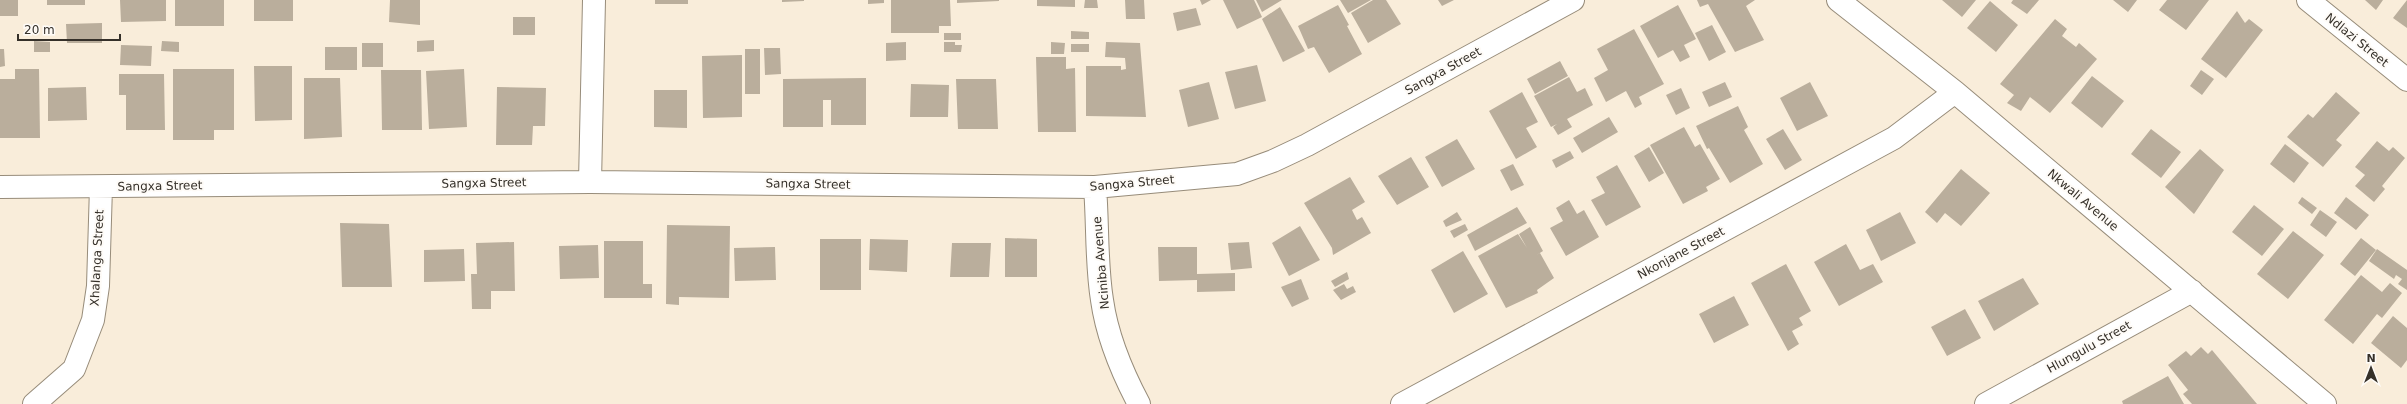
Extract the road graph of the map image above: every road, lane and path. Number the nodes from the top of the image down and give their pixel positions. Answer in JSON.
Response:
{"nodes":[{"id":1,"x":594,"y":0,"type":"edge"},
{"id":2,"x":1573,"y":0,"type":"edge"},
{"id":3,"x":1838,"y":0,"type":"edge"},
{"id":4,"x":2308,"y":0,"type":"edge"},
{"id":5,"x":2407,"y":80,"type":"edge"},
{"id":6,"x":1955,"y":92,"type":"junction"},
{"id":7,"x":590,"y":182,"type":"junction"},
{"id":8,"x":0,"y":187,"type":"edge"},
{"id":9,"x":101,"y":187,"type":"junction"},
{"id":10,"x":1096,"y":187,"type":"junction"},
{"id":11,"x":2192,"y":291,"type":"junction"},
{"id":12,"x":34,"y":404,"type":"edge"},
{"id":13,"x":1138,"y":404,"type":"edge"},
{"id":14,"x":1402,"y":404,"type":"edge"},
{"id":15,"x":1986,"y":404,"type":"edge"},
{"id":16,"x":2325,"y":404,"type":"edge"}],
"edges":[{"from":1,"to":7,"type":"street"},
{"from":2,"to":10,"type":"street","name":"Sangxa Street"},
{"from":3,"to":6,"type":"street","name":"Nkwali Avenue"},
{"from":4,"to":5,"type":"street","name":"Ndlazi Street"},
{"from":6,"to":11,"type":"street","name":"Nkwali Avenue"},
{"from":6,"to":14,"type":"street","name":"Nkonjane Street"},
{"from":7,"to":9,"type":"street","name":"Sangxa Street"},
{"from":7,"to":10,"type":"street","name":"Sangxa Street"},
{"from":8,"to":9,"type":"street","name":"Sangxa Street"},
{"from":9,"to":12,"type":"street","name":"Xhalanga Street"},
{"from":10,"to":13,"type":"street","name":"Nciniba Avenue"},
{"from":11,"to":15,"type":"street","name":"Hlungulu Street"},
{"from":11,"to":16,"type":"street","name":"Nkwali Avenue"}]}
